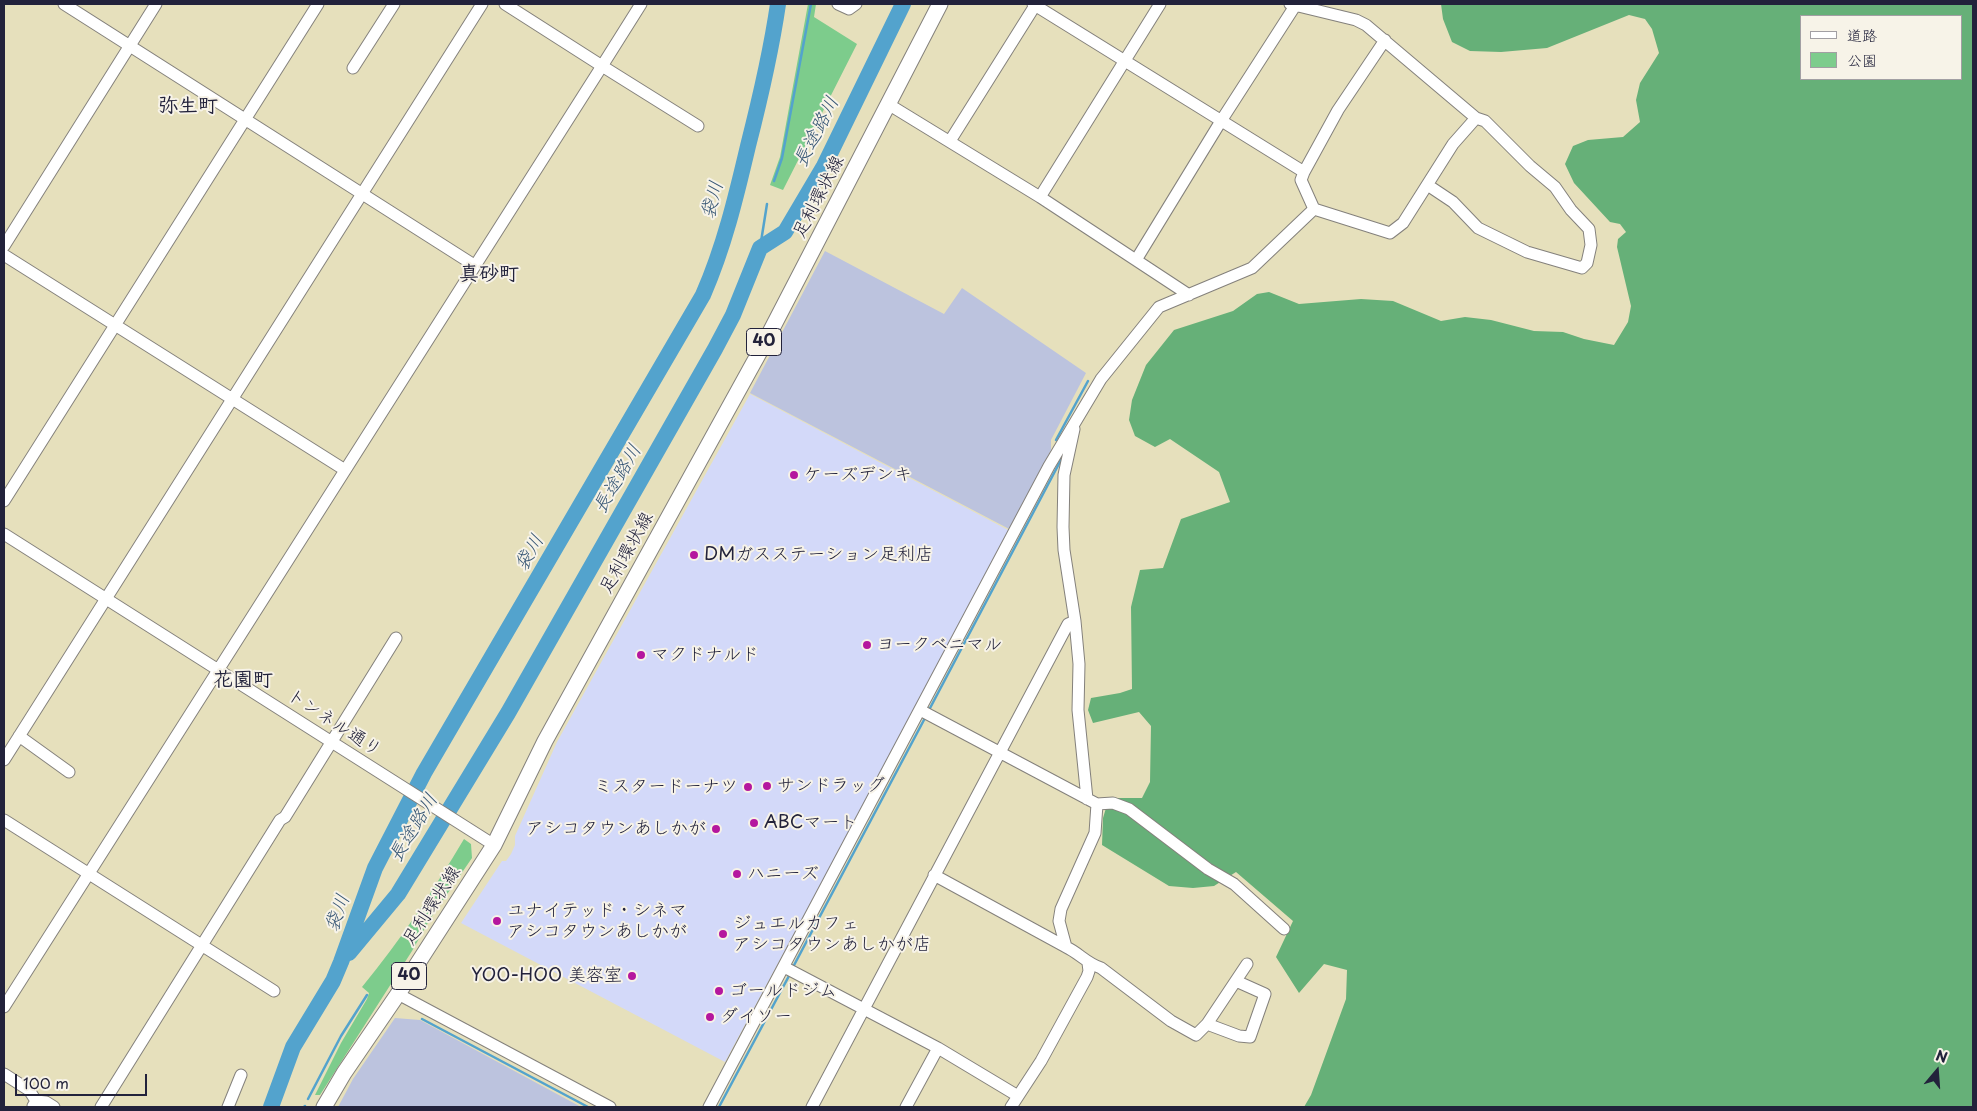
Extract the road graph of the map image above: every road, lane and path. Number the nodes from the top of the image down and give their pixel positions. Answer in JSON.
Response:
{"nodes":[{"id":1,"x":64,"y":4,"type":"edge"},
{"id":2,"x":156,"y":4,"type":"edge"},
{"id":3,"x":318,"y":4,"type":"edge"},
{"id":4,"x":394,"y":4,"type":"edge"},
{"id":5,"x":482,"y":4,"type":"edge"},
{"id":6,"x":505,"y":4,"type":"edge"},
{"id":7,"x":641,"y":4,"type":"edge"},
{"id":8,"x":838,"y":4,"type":"edge"},
{"id":9,"x":856,"y":4,"type":"edge"},
{"id":10,"x":940,"y":4,"type":"edge"},
{"id":11,"x":1035,"y":4,"type":"edge"},
{"id":12,"x":1160,"y":4,"type":"edge"},
{"id":13,"x":1292,"y":5,"type":"edge"},
{"id":14,"x":1385,"y":40,"type":"junction"},
{"id":15,"x":130,"y":46,"type":"junction"},
{"id":16,"x":1124,"y":61,"type":"junction"},
{"id":17,"x":602,"y":66,"type":"junction"},
{"id":18,"x":353,"y":68,"type":"dead end"},
{"id":19,"x":888,"y":104,"type":"junction"},
{"id":20,"x":1476,"y":118,"type":"junction"},
{"id":21,"x":244,"y":120,"type":"junction"},
{"id":22,"x":1221,"y":121,"type":"junction"},
{"id":23,"x":698,"y":126,"type":"dead end"},
{"id":24,"x":950,"y":141,"type":"junction"},
{"id":25,"x":1304,"y":172,"type":"junction"},
{"id":26,"x":1429,"y":186,"type":"junction"},
{"id":27,"x":362,"y":194,"type":"junction"},
{"id":28,"x":1040,"y":197,"type":"junction"},
{"id":29,"x":1314,"y":209,"type":"junction"},
{"id":30,"x":4,"y":246,"type":"edge"},
{"id":31,"x":4,"y":255,"type":"edge"},
{"id":32,"x":1136,"y":260,"type":"junction"},
{"id":33,"x":474,"y":265,"type":"junction"},
{"id":34,"x":1189,"y":294,"type":"junction"},
{"id":35,"x":115,"y":325,"type":"junction"},
{"id":36,"x":232,"y":400,"type":"junction"},
{"id":37,"x":1077,"y":418,"type":"junction"},
{"id":38,"x":345,"y":470,"type":"junction"},
{"id":39,"x":4,"y":501,"type":"edge"},
{"id":40,"x":4,"y":534,"type":"edge"},
{"id":41,"x":106,"y":599,"type":"junction"},
{"id":42,"x":1075,"y":621,"type":"junction"},
{"id":43,"x":396,"y":638,"type":"dead end"},
{"id":44,"x":218,"y":670,"type":"junction"},
{"id":45,"x":920,"y":710,"type":"junction"},
{"id":46,"x":19,"y":736,"type":"junction"},
{"id":47,"x":332,"y":743,"type":"junction"},
{"id":48,"x":1000,"y":752,"type":"junction"},
{"id":49,"x":4,"y":760,"type":"edge"},
{"id":50,"x":69,"y":772,"type":"dead end"},
{"id":51,"x":1092,"y":801,"type":"junction"},
{"id":52,"x":4,"y":820,"type":"edge"},
{"id":53,"x":494,"y":845,"type":"junction"},
{"id":54,"x":89,"y":874,"type":"junction"},
{"id":55,"x":934,"y":875,"type":"junction"},
{"id":56,"x":1284,"y":929,"type":"dead end"},
{"id":57,"x":202,"y":945,"type":"junction"},
{"id":58,"x":1066,"y":947,"type":"junction"},
{"id":59,"x":1088,"y":963,"type":"junction"},
{"id":60,"x":1247,"y":964,"type":"dead end"},
{"id":61,"x":784,"y":967,"type":"junction"},
{"id":62,"x":1236,"y":981,"type":"junction"},
{"id":63,"x":274,"y":990,"type":"dead end"},
{"id":64,"x":398,"y":994,"type":"junction"},
{"id":65,"x":4,"y":1007,"type":"edge"},
{"id":66,"x":863,"y":1008,"type":"junction"},
{"id":67,"x":1207,"y":1024,"type":"junction"},
{"id":68,"x":938,"y":1048,"type":"junction"},
{"id":69,"x":4,"y":1074,"type":"edge"},
{"id":70,"x":241,"y":1075,"type":"dead end"},
{"id":71,"x":1018,"y":1096,"type":"junction"},
{"id":72,"x":36,"y":1105,"type":"edge"},
{"id":73,"x":54,"y":1107,"type":"edge"},
{"id":74,"x":101,"y":1107,"type":"edge"},
{"id":75,"x":228,"y":1107,"type":"edge"},
{"id":76,"x":324,"y":1107,"type":"edge"},
{"id":77,"x":610,"y":1107,"type":"edge"},
{"id":78,"x":709,"y":1107,"type":"edge"},
{"id":79,"x":812,"y":1107,"type":"edge"},
{"id":80,"x":906,"y":1107,"type":"edge"},
{"id":81,"x":1011,"y":1107,"type":"edge"}],
"edges":[{"from":1,"to":15,"type":"street"},
{"from":2,"to":15,"type":"street"},
{"from":3,"to":21,"type":"street"},
{"from":4,"to":18,"type":"street"},
{"from":5,"to":27,"type":"street"},
{"from":6,"to":17,"type":"street"},
{"from":7,"to":17,"type":"street"},
{"from":8,"to":9,"type":"street"},
{"from":10,"to":19,"type":"main road","name":"足利環状線","number":"40"},
{"from":11,"to":16,"type":"street"},
{"from":11,"to":24,"type":"street"},
{"from":12,"to":16,"type":"street"},
{"from":13,"to":14,"type":"street"},
{"from":13,"to":22,"type":"street"},
{"from":14,"to":20,"type":"street"},
{"from":14,"to":25,"type":"street"},
{"from":15,"to":21,"type":"street"},
{"from":15,"to":30,"type":"street"},
{"from":16,"to":22,"type":"street"},
{"from":16,"to":28,"type":"street"},
{"from":17,"to":23,"type":"street"},
{"from":17,"to":33,"type":"street"},
{"from":19,"to":24,"type":"street"},
{"from":19,"to":53,"type":"main road","name":"足利環状線","number":"40"},
{"from":20,"to":26,"type":"street"},
{"from":20,"to":26,"type":"street"},
{"from":21,"to":27,"type":"street"},
{"from":21,"to":35,"type":"street"},
{"from":22,"to":25,"type":"street"},
{"from":22,"to":32,"type":"street"},
{"from":24,"to":28,"type":"street"},
{"from":25,"to":29,"type":"street"},
{"from":26,"to":29,"type":"street"},
{"from":27,"to":33,"type":"street"},
{"from":27,"to":36,"type":"street"},
{"from":28,"to":32,"type":"street"},
{"from":29,"to":34,"type":"street"},
{"from":31,"to":35,"type":"street"},
{"from":32,"to":34,"type":"street"},
{"from":33,"to":38,"type":"street"},
{"from":34,"to":37,"type":"street"},
{"from":35,"to":36,"type":"street"},
{"from":35,"to":39,"type":"street"},
{"from":36,"to":38,"type":"street"},
{"from":36,"to":41,"type":"street"},
{"from":37,"to":42,"type":"street"},
{"from":37,"to":45,"type":"street"},
{"from":38,"to":44,"type":"street"},
{"from":40,"to":41,"type":"street","name":"トンネル通り"},
{"from":41,"to":44,"type":"street","name":"トンネル通り"},
{"from":41,"to":46,"type":"street"},
{"from":42,"to":48,"type":"street"},
{"from":42,"to":51,"type":"street"},
{"from":43,"to":47,"type":"street"},
{"from":44,"to":47,"type":"street","name":"トンネル通り"},
{"from":44,"to":54,"type":"street"},
{"from":45,"to":48,"type":"street"},
{"from":45,"to":61,"type":"street"},
{"from":46,"to":49,"type":"street"},
{"from":46,"to":50,"type":"street"},
{"from":47,"to":53,"type":"street","name":"トンネル通り"},
{"from":47,"to":57,"type":"street"},
{"from":48,"to":51,"type":"street"},
{"from":48,"to":55,"type":"street"},
{"from":51,"to":56,"type":"street"},
{"from":51,"to":58,"type":"street"},
{"from":52,"to":54,"type":"street"},
{"from":53,"to":64,"type":"main road","name":"足利環状線","number":"40"},
{"from":54,"to":57,"type":"street"},
{"from":54,"to":65,"type":"street"},
{"from":55,"to":58,"type":"street"},
{"from":55,"to":66,"type":"street"},
{"from":57,"to":63,"type":"street"},
{"from":57,"to":74,"type":"street"},
{"from":58,"to":59,"type":"street"},
{"from":59,"to":67,"type":"street"},
{"from":59,"to":71,"type":"street"},
{"from":60,"to":62,"type":"street"},
{"from":61,"to":66,"type":"street"},
{"from":61,"to":78,"type":"street"},
{"from":62,"to":67,"type":"street"},
{"from":62,"to":67,"type":"street"},
{"from":64,"to":76,"type":"main road","name":"足利環状線","number":"40"},
{"from":64,"to":77,"type":"street"},
{"from":66,"to":68,"type":"street"},
{"from":66,"to":79,"type":"street"},
{"from":68,"to":71,"type":"street"},
{"from":68,"to":80,"type":"street"},
{"from":69,"to":72,"type":"street"},
{"from":70,"to":75,"type":"street"},
{"from":71,"to":81,"type":"street"},
{"from":72,"to":73,"type":"street"}]}
